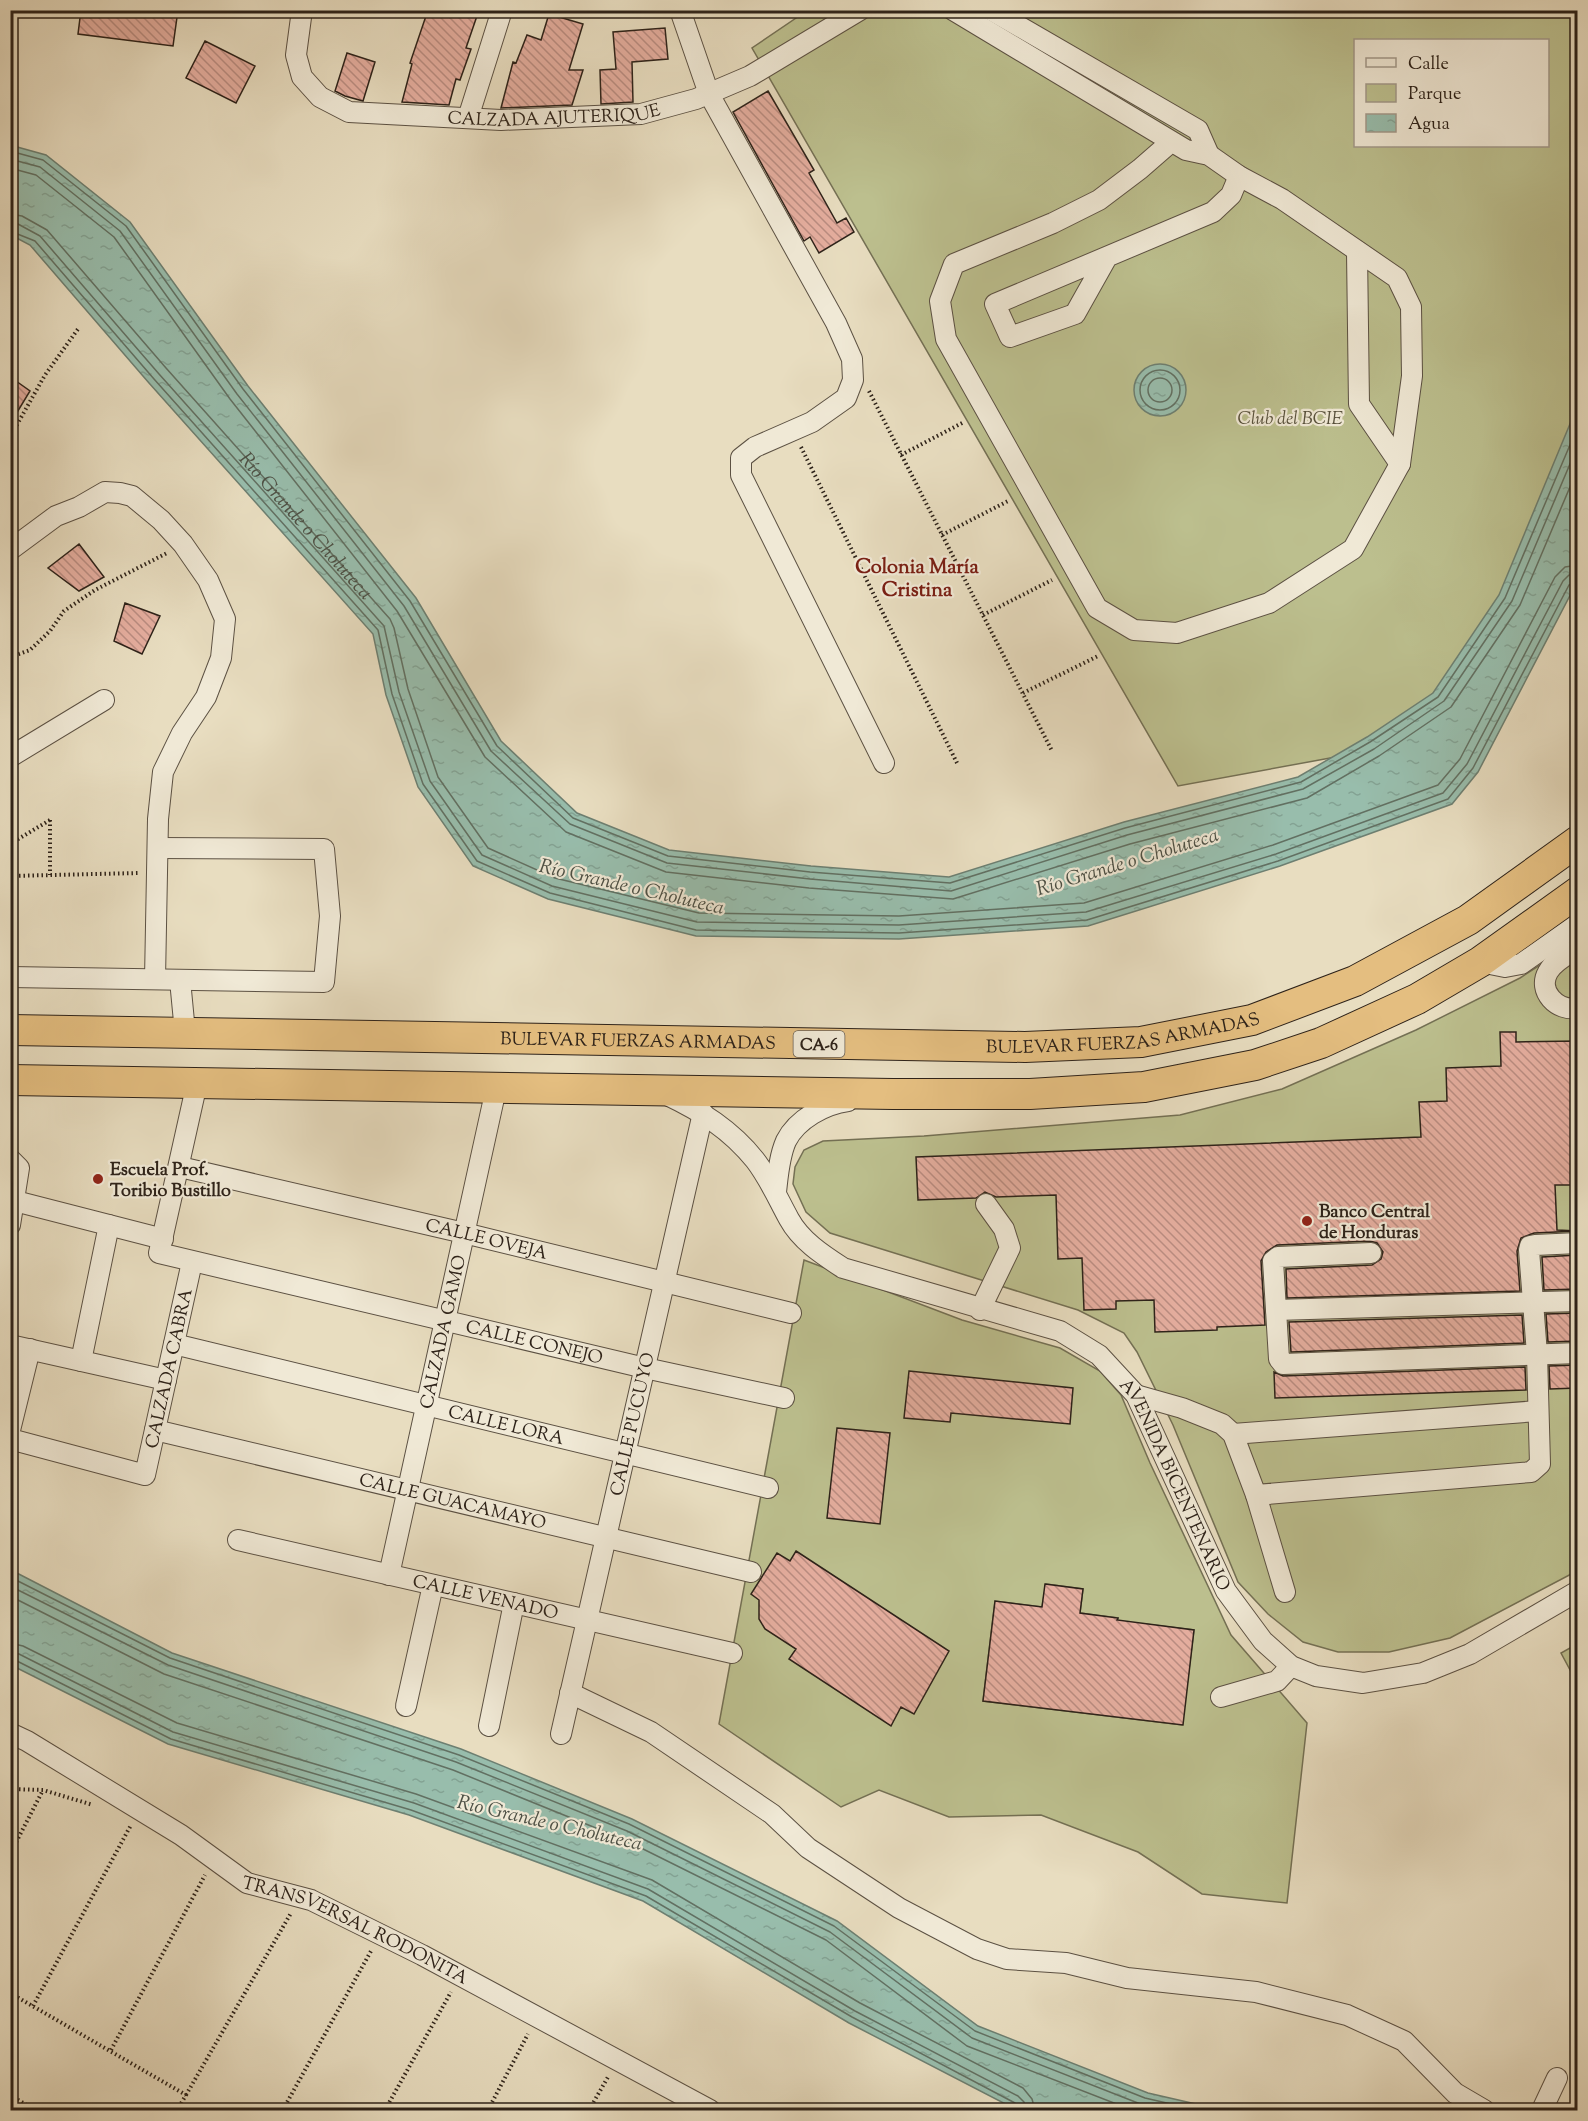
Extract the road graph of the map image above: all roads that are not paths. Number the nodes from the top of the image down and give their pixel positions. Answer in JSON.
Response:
{"nodes":[{"id":1,"x":302,"y":10,"type":"edge"},
{"id":2,"x":502,"y":10,"type":"edge"},
{"id":3,"x":680,"y":10,"type":"edge"},
{"id":4,"x":860,"y":10,"type":"edge"},
{"id":5,"x":953,"y":10,"type":"edge"},
{"id":6,"x":991,"y":10,"type":"edge"},
{"id":7,"x":709,"y":94,"type":"junction"},
{"id":8,"x":468,"y":118,"type":"junction"},
{"id":9,"x":1172,"y":142,"type":"junction"},
{"id":10,"x":1209,"y":156,"type":"junction"},
{"id":11,"x":1239,"y":176,"type":"junction"},
{"id":12,"x":1357,"y":250,"type":"junction"},
{"id":13,"x":1107,"y":257,"type":"junction"},
{"id":14,"x":1400,"y":464,"type":"junction"},
{"id":15,"x":10,"y":550,"type":"edge"},
{"id":16,"x":104,"y":700,"type":"dead end"},
{"id":17,"x":10,"y":757,"type":"edge"},
{"id":18,"x":884,"y":763,"type":"dead end"},
{"id":19,"x":1578,"y":841,"type":"edge"},
{"id":20,"x":158,"y":848,"type":"junction"},
{"id":21,"x":1578,"y":892,"type":"edge"},
{"id":22,"x":1578,"y":924,"type":"edge"},
{"id":23,"x":1578,"y":948,"type":"edge"},
{"id":24,"x":1480,"y":962,"type":"junction"},
{"id":25,"x":10,"y":977,"type":"edge"},
{"id":26,"x":155,"y":980,"type":"junction"},
{"id":27,"x":180,"y":980,"type":"junction"},
{"id":28,"x":1578,"y":1008,"type":"edge"},
{"id":29,"x":10,"y":1030,"type":"edge"},
{"id":30,"x":186,"y":1032,"type":"junction"},
{"id":31,"x":10,"y":1080,"type":"edge"},
{"id":32,"x":197,"y":1083,"type":"junction"},
{"id":33,"x":496,"y":1089,"type":"junction"},
{"id":34,"x":659,"y":1092,"type":"junction"},
{"id":35,"x":893,"y":1094,"type":"junction"},
{"id":36,"x":703,"y":1113,"type":"junction"},
{"id":37,"x":10,"y":1159,"type":"edge"},
{"id":38,"x":180,"y":1167,"type":"junction"},
{"id":39,"x":776,"y":1192,"type":"junction"},
{"id":40,"x":15,"y":1201,"type":"junction"},
{"id":41,"x":986,"y":1204,"type":"dead end"},
{"id":42,"x":10,"y":1225,"type":"edge"},
{"id":43,"x":109,"y":1225,"type":"junction"},
{"id":44,"x":465,"y":1233,"type":"junction"},
{"id":45,"x":163,"y":1239,"type":"junction"},
{"id":46,"x":1578,"y":1244,"type":"edge"},
{"id":47,"x":1371,"y":1253,"type":"dead end"},
{"id":48,"x":192,"y":1262,"type":"junction"},
{"id":49,"x":664,"y":1282,"type":"junction"},
{"id":50,"x":1578,"y":1301,"type":"edge"},
{"id":51,"x":1532,"y":1302,"type":"junction"},
{"id":52,"x":980,"y":1310,"type":"junction"},
{"id":53,"x":1276,"y":1310,"type":"junction"},
{"id":54,"x":791,"y":1313,"type":"dead end"},
{"id":55,"x":446,"y":1321,"type":"junction"},
{"id":56,"x":174,"y":1344,"type":"junction"},
{"id":57,"x":10,"y":1345,"type":"edge"},
{"id":58,"x":30,"y":1349,"type":"junction"},
{"id":59,"x":1578,"y":1353,"type":"edge"},
{"id":60,"x":1537,"y":1354,"type":"junction"},
{"id":61,"x":81,"y":1361,"type":"junction"},
{"id":62,"x":645,"y":1368,"type":"junction"},
{"id":63,"x":166,"y":1380,"type":"junction"},
{"id":64,"x":1136,"y":1395,"type":"junction"},
{"id":65,"x":784,"y":1398,"type":"dead end"},
{"id":66,"x":427,"y":1405,"type":"junction"},
{"id":67,"x":1538,"y":1411,"type":"junction"},
{"id":68,"x":10,"y":1430,"type":"edge"},
{"id":69,"x":155,"y":1430,"type":"junction"},
{"id":70,"x":1233,"y":1434,"type":"junction"},
{"id":71,"x":10,"y":1439,"type":"edge"},
{"id":72,"x":625,"y":1453,"type":"junction"},
{"id":73,"x":768,"y":1488,"type":"dead end"},
{"id":74,"x":408,"y":1490,"type":"junction"},
{"id":75,"x":1256,"y":1495,"type":"junction"},
{"id":76,"x":606,"y":1537,"type":"junction"},
{"id":77,"x":238,"y":1540,"type":"dead end"},
{"id":78,"x":751,"y":1572,"type":"dead end"},
{"id":79,"x":389,"y":1575,"type":"junction"},
{"id":80,"x":433,"y":1585,"type":"junction"},
{"id":81,"x":1578,"y":1591,"type":"edge"},
{"id":82,"x":1286,"y":1592,"type":"dead end"},
{"id":83,"x":514,"y":1603,"type":"junction"},
{"id":84,"x":588,"y":1620,"type":"junction"},
{"id":85,"x":732,"y":1653,"type":"dead end"},
{"id":86,"x":1291,"y":1666,"type":"junction"},
{"id":87,"x":570,"y":1693,"type":"junction"},
{"id":88,"x":1221,"y":1697,"type":"dead end"},
{"id":89,"x":406,"y":1706,"type":"dead end"},
{"id":90,"x":489,"y":1726,"type":"dead end"},
{"id":91,"x":10,"y":1733,"type":"edge"},
{"id":92,"x":561,"y":1734,"type":"dead end"},
{"id":93,"x":1557,"y":2078,"type":"dead end"},
{"id":94,"x":710,"y":2110,"type":"edge"},
{"id":95,"x":1484,"y":2110,"type":"edge"},
{"id":96,"x":1542,"y":2110,"type":"edge"}],
"edges":[{"from":1,"to":8,"type":"street","name":"CALZADA AJUTERIQUE"},
{"from":2,"to":8,"type":"street"},
{"from":3,"to":7,"type":"street"},
{"from":4,"to":7,"type":"street","name":"CALZADA AJUTERIQUE"},
{"from":5,"to":9,"type":"street"},
{"from":6,"to":10,"type":"street"},
{"from":7,"to":8,"type":"street","name":"CALZADA AJUTERIQUE"},
{"from":7,"to":18,"type":"street"},
{"from":9,"to":10,"type":"street"},
{"from":9,"to":14,"type":"street"},
{"from":10,"to":11,"type":"street"},
{"from":11,"to":12,"type":"street"},
{"from":11,"to":13,"type":"street"},
{"from":12,"to":14,"type":"street"},
{"from":12,"to":14,"type":"street"},
{"from":13,"to":13,"type":"street"},
{"from":15,"to":20,"type":"street"},
{"from":16,"to":17,"type":"street"},
{"from":19,"to":30,"type":"highway","name":"BULEVAR FUERZAS ARMADAS","number":"CA-6"},
{"from":20,"to":26,"type":"street"},
{"from":20,"to":27,"type":"street"},
{"from":21,"to":24,"type":"highway"},
{"from":22,"to":24,"type":"street"},
{"from":23,"to":28,"type":"street"},
{"from":24,"to":35,"type":"highway"},
{"from":25,"to":26,"type":"street"},
{"from":26,"to":27,"type":"street"},
{"from":27,"to":30,"type":"street"},
{"from":29,"to":30,"type":"highway","name":"BULEVAR FUERZAS ARMADAS","number":"CA-6"},
{"from":31,"to":32,"type":"highway"},
{"from":32,"to":33,"type":"highway"},
{"from":32,"to":38,"type":"street"},
{"from":33,"to":34,"type":"highway"},
{"from":33,"to":44,"type":"street","name":"CALZADA GAMO"},
{"from":34,"to":35,"type":"highway"},
{"from":34,"to":36,"type":"street","name":"AVENIDA BICENTENARIO"},
{"from":35,"to":39,"type":"street"},
{"from":36,"to":39,"type":"street","name":"AVENIDA BICENTENARIO"},
{"from":36,"to":49,"type":"street","name":"CALLE PUCUYO"},
{"from":37,"to":40,"type":"street"},
{"from":38,"to":44,"type":"street","name":"CALLE OVEJA"},
{"from":38,"to":45,"type":"street"},
{"from":39,"to":52,"type":"street","name":"AVENIDA BICENTENARIO"},
{"from":40,"to":42,"type":"street"},
{"from":40,"to":43,"type":"street"},
{"from":41,"to":52,"type":"street"},
{"from":43,"to":45,"type":"street"},
{"from":43,"to":61,"type":"street"},
{"from":44,"to":49,"type":"street","name":"CALLE OVEJA"},
{"from":44,"to":55,"type":"street","name":"CALZADA GAMO"},
{"from":45,"to":48,"type":"street","name":"CALLE CONEJO"},
{"from":46,"to":51,"type":"street"},
{"from":47,"to":53,"type":"street"},
{"from":48,"to":55,"type":"street","name":"CALLE CONEJO"},
{"from":48,"to":56,"type":"street","name":"CALZADA CABRA"},
{"from":49,"to":54,"type":"street","name":"CALLE OVEJA"},
{"from":49,"to":62,"type":"street","name":"CALLE PUCUYO"},
{"from":50,"to":51,"type":"street"},
{"from":51,"to":53,"type":"street"},
{"from":51,"to":60,"type":"street"},
{"from":52,"to":64,"type":"street","name":"AVENIDA BICENTENARIO"},
{"from":53,"to":60,"type":"street"},
{"from":55,"to":62,"type":"street","name":"CALLE CONEJO"},
{"from":55,"to":66,"type":"street","name":"CALZADA GAMO"},
{"from":56,"to":63,"type":"street","name":"CALZADA CABRA"},
{"from":56,"to":66,"type":"street","name":"CALLE LORA"},
{"from":57,"to":58,"type":"street"},
{"from":58,"to":61,"type":"street"},
{"from":58,"to":68,"type":"street"},
{"from":59,"to":60,"type":"street"},
{"from":60,"to":67,"type":"street"},
{"from":61,"to":63,"type":"street"},
{"from":62,"to":65,"type":"street","name":"CALLE CONEJO"},
{"from":62,"to":72,"type":"street","name":"CALLE PUCUYO"},
{"from":63,"to":69,"type":"street","name":"CALZADA CABRA"},
{"from":64,"to":70,"type":"street"},
{"from":64,"to":86,"type":"street","name":"AVENIDA BICENTENARIO"},
{"from":66,"to":72,"type":"street","name":"CALLE LORA"},
{"from":66,"to":74,"type":"street","name":"CALZADA GAMO"},
{"from":67,"to":70,"type":"street"},
{"from":67,"to":75,"type":"street"},
{"from":69,"to":71,"type":"street","name":"CALZADA CABRA"},
{"from":69,"to":74,"type":"street","name":"CALLE GUACAMAYO"},
{"from":70,"to":75,"type":"street"},
{"from":72,"to":73,"type":"street","name":"CALLE LORA"},
{"from":72,"to":76,"type":"street","name":"CALLE PUCUYO"},
{"from":74,"to":76,"type":"street","name":"CALLE GUACAMAYO"},
{"from":74,"to":79,"type":"street","name":"CALZADA GAMO"},
{"from":75,"to":82,"type":"street"},
{"from":76,"to":78,"type":"street","name":"CALLE GUACAMAYO"},
{"from":76,"to":84,"type":"street","name":"CALLE PUCUYO"},
{"from":77,"to":79,"type":"street","name":"CALLE VENADO"},
{"from":79,"to":80,"type":"street","name":"CALLE VENADO"},
{"from":80,"to":83,"type":"street","name":"CALLE VENADO"},
{"from":80,"to":89,"type":"street"},
{"from":81,"to":86,"type":"street","name":"AVENIDA BICENTENARIO"},
{"from":83,"to":84,"type":"street","name":"CALLE VENADO"},
{"from":83,"to":90,"type":"street"},
{"from":84,"to":85,"type":"street","name":"CALLE VENADO"},
{"from":84,"to":87,"type":"street","name":"CALLE PUCUYO"},
{"from":86,"to":88,"type":"street"},
{"from":87,"to":92,"type":"street","name":"CALLE PUCUYO"},
{"from":87,"to":95,"type":"street"},
{"from":91,"to":94,"type":"street","name":"TRANSVERSAL RODONITA"},
{"from":93,"to":96,"type":"street"}]}
